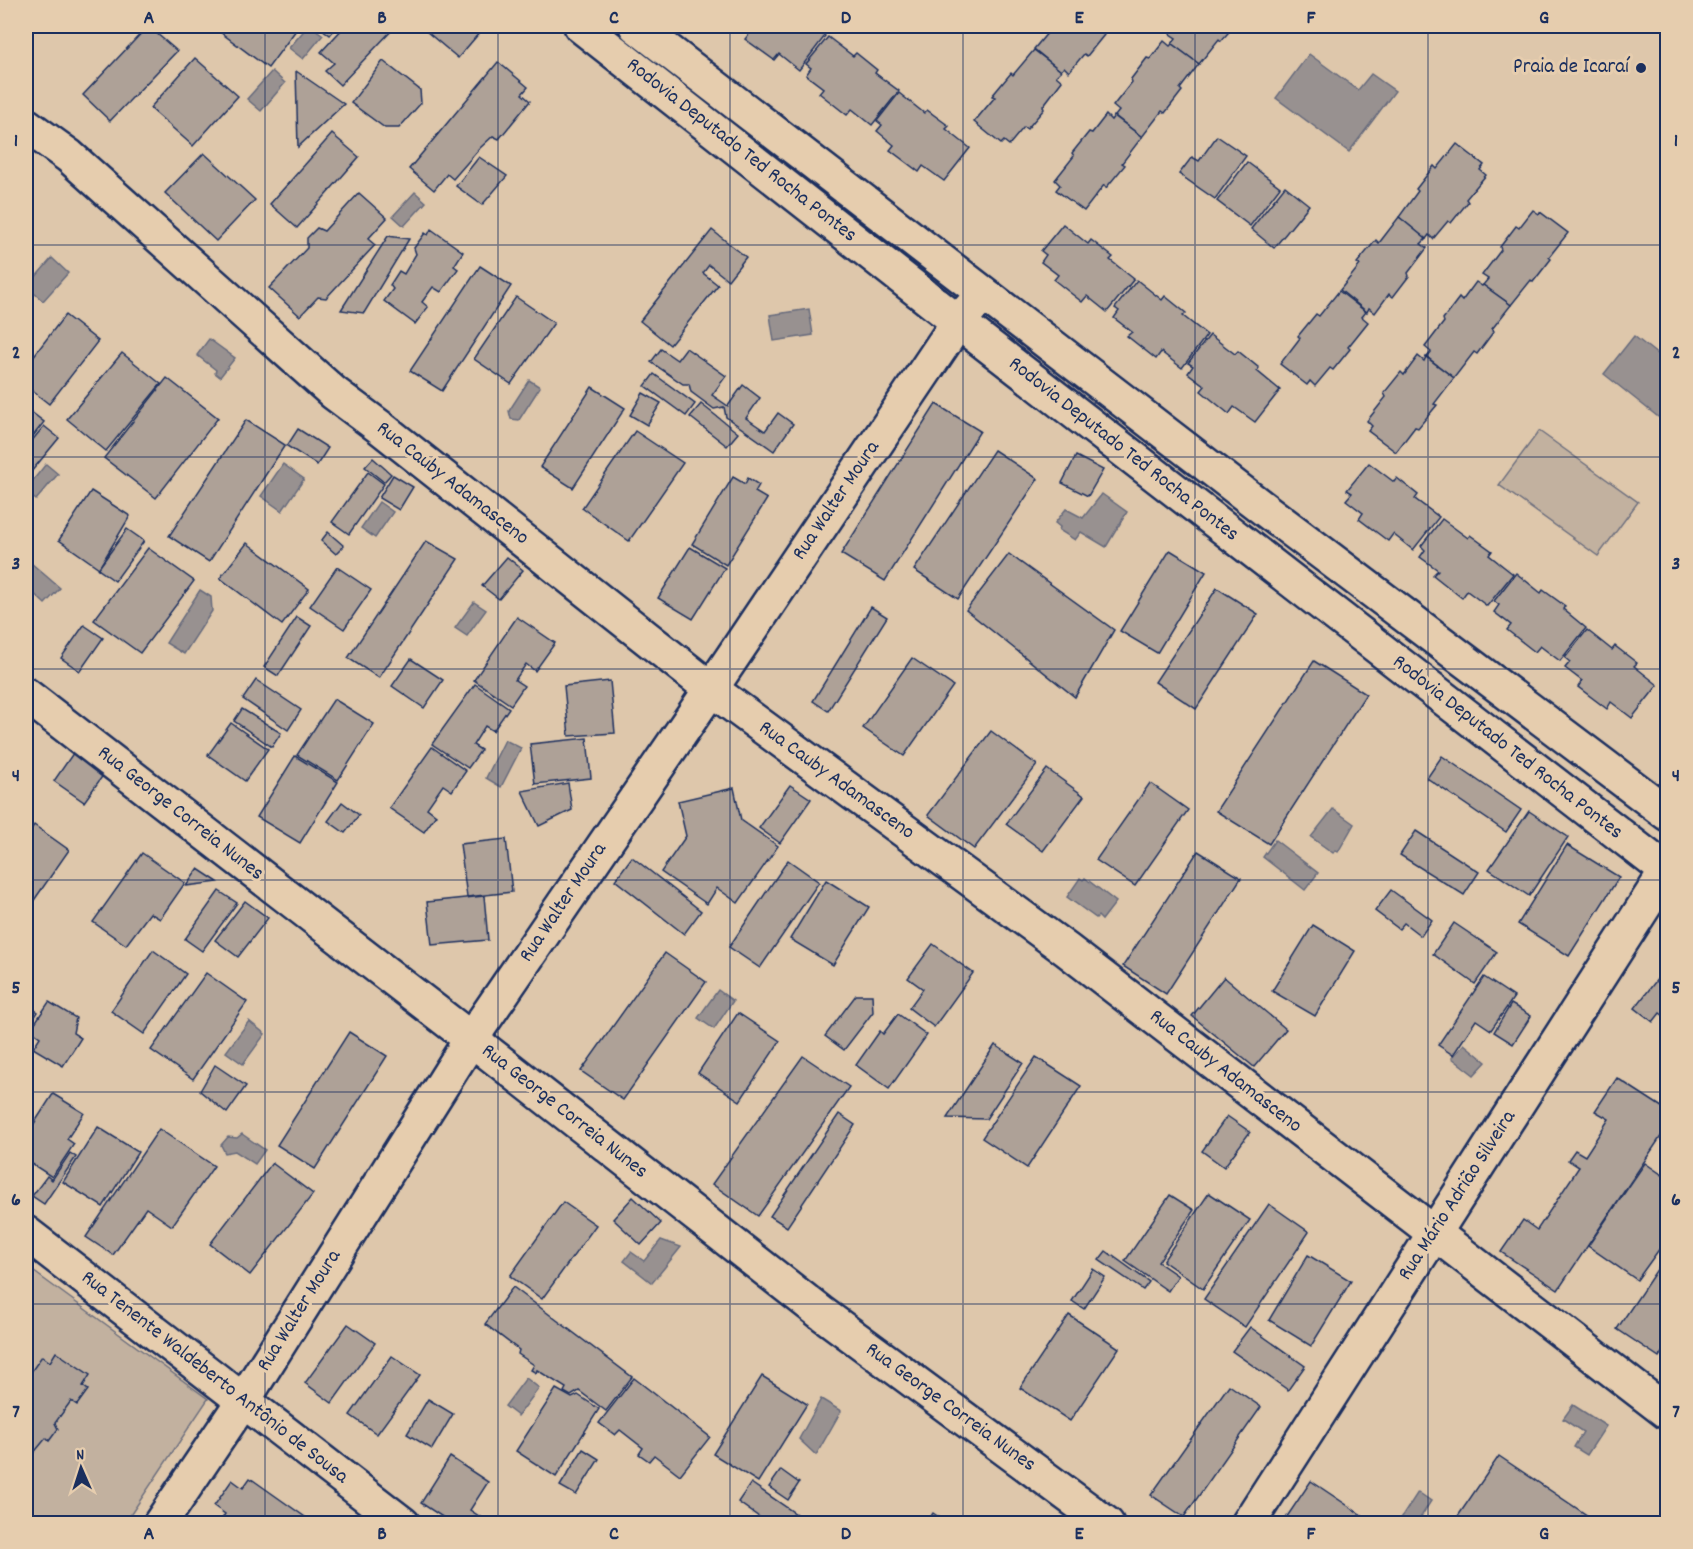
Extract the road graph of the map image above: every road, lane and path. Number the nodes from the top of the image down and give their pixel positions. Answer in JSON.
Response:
{"nodes":[{"id":1,"x":581,"y":26,"type":"edge"},
{"id":2,"x":636,"y":26,"type":"edge"},
{"id":3,"x":26,"y":125,"type":"edge"},
{"id":4,"x":983,"y":294,"type":"junction"},
{"id":5,"x":958,"y":322,"type":"junction"},
{"id":6,"x":711,"y":689,"type":"junction"},
{"id":7,"x":26,"y":695,"type":"edge"},
{"id":8,"x":1668,"y":814,"type":"edge"},
{"id":9,"x":1667,"y":871,"type":"edge"},
{"id":10,"x":471,"y":1039,"type":"junction"},
{"id":11,"x":26,"y":1233,"type":"edge"},
{"id":12,"x":1434,"y":1233,"type":"junction"},
{"id":13,"x":243,"y":1401,"type":"junction"},
{"id":14,"x":1668,"y":1413,"type":"edge"},
{"id":15,"x":160,"y":1524,"type":"edge"},
{"id":16,"x":403,"y":1524,"type":"edge"},
{"id":17,"x":1107,"y":1524,"type":"edge"},
{"id":18,"x":1248,"y":1524,"type":"edge"}],
"edges":[{"from":1,"to":5,"type":"street","name":"Rodovia Deputado Ted Rocha Pontes"},
{"from":2,"to":4,"type":"street","name":"Rodovia Deputado Ted Rocha Pontes"},
{"from":3,"to":6,"type":"street","name":"Rua Cauby Adamasceno"},
{"from":4,"to":5,"type":"street","name":"Rua Walter Moura"},
{"from":4,"to":8,"type":"street","name":"Rodovia Deputado Ted Rocha Pontes"},
{"from":5,"to":6,"type":"street","name":"Rua Walter Moura"},
{"from":5,"to":9,"type":"street","name":"Rodovia Deputado Ted Rocha Pontes"},
{"from":6,"to":10,"type":"street","name":"Rua Walter Moura"},
{"from":6,"to":12,"type":"street","name":"Rua Cauby Adamasceno"},
{"from":7,"to":10,"type":"street","name":"Rua George Correia Nunes"},
{"from":9,"to":12,"type":"street","name":"Rua Mário Adrião Silveira"},
{"from":10,"to":13,"type":"street","name":"Rua Walter Moura"},
{"from":10,"to":17,"type":"street","name":"Rua George Correia Nunes"},
{"from":11,"to":13,"type":"street","name":"Rua Tenente Waldeberto Antônio de Sousa"},
{"from":12,"to":14,"type":"street","name":"Rua Cauby Adamasceno"},
{"from":12,"to":18,"type":"street","name":"Rua Mário Adrião Silveira"},
{"from":13,"to":15,"type":"street","name":"Rua Walter Moura"},
{"from":13,"to":16,"type":"street","name":"Rua Tenente Waldeberto Antônio de Sousa"}]}
